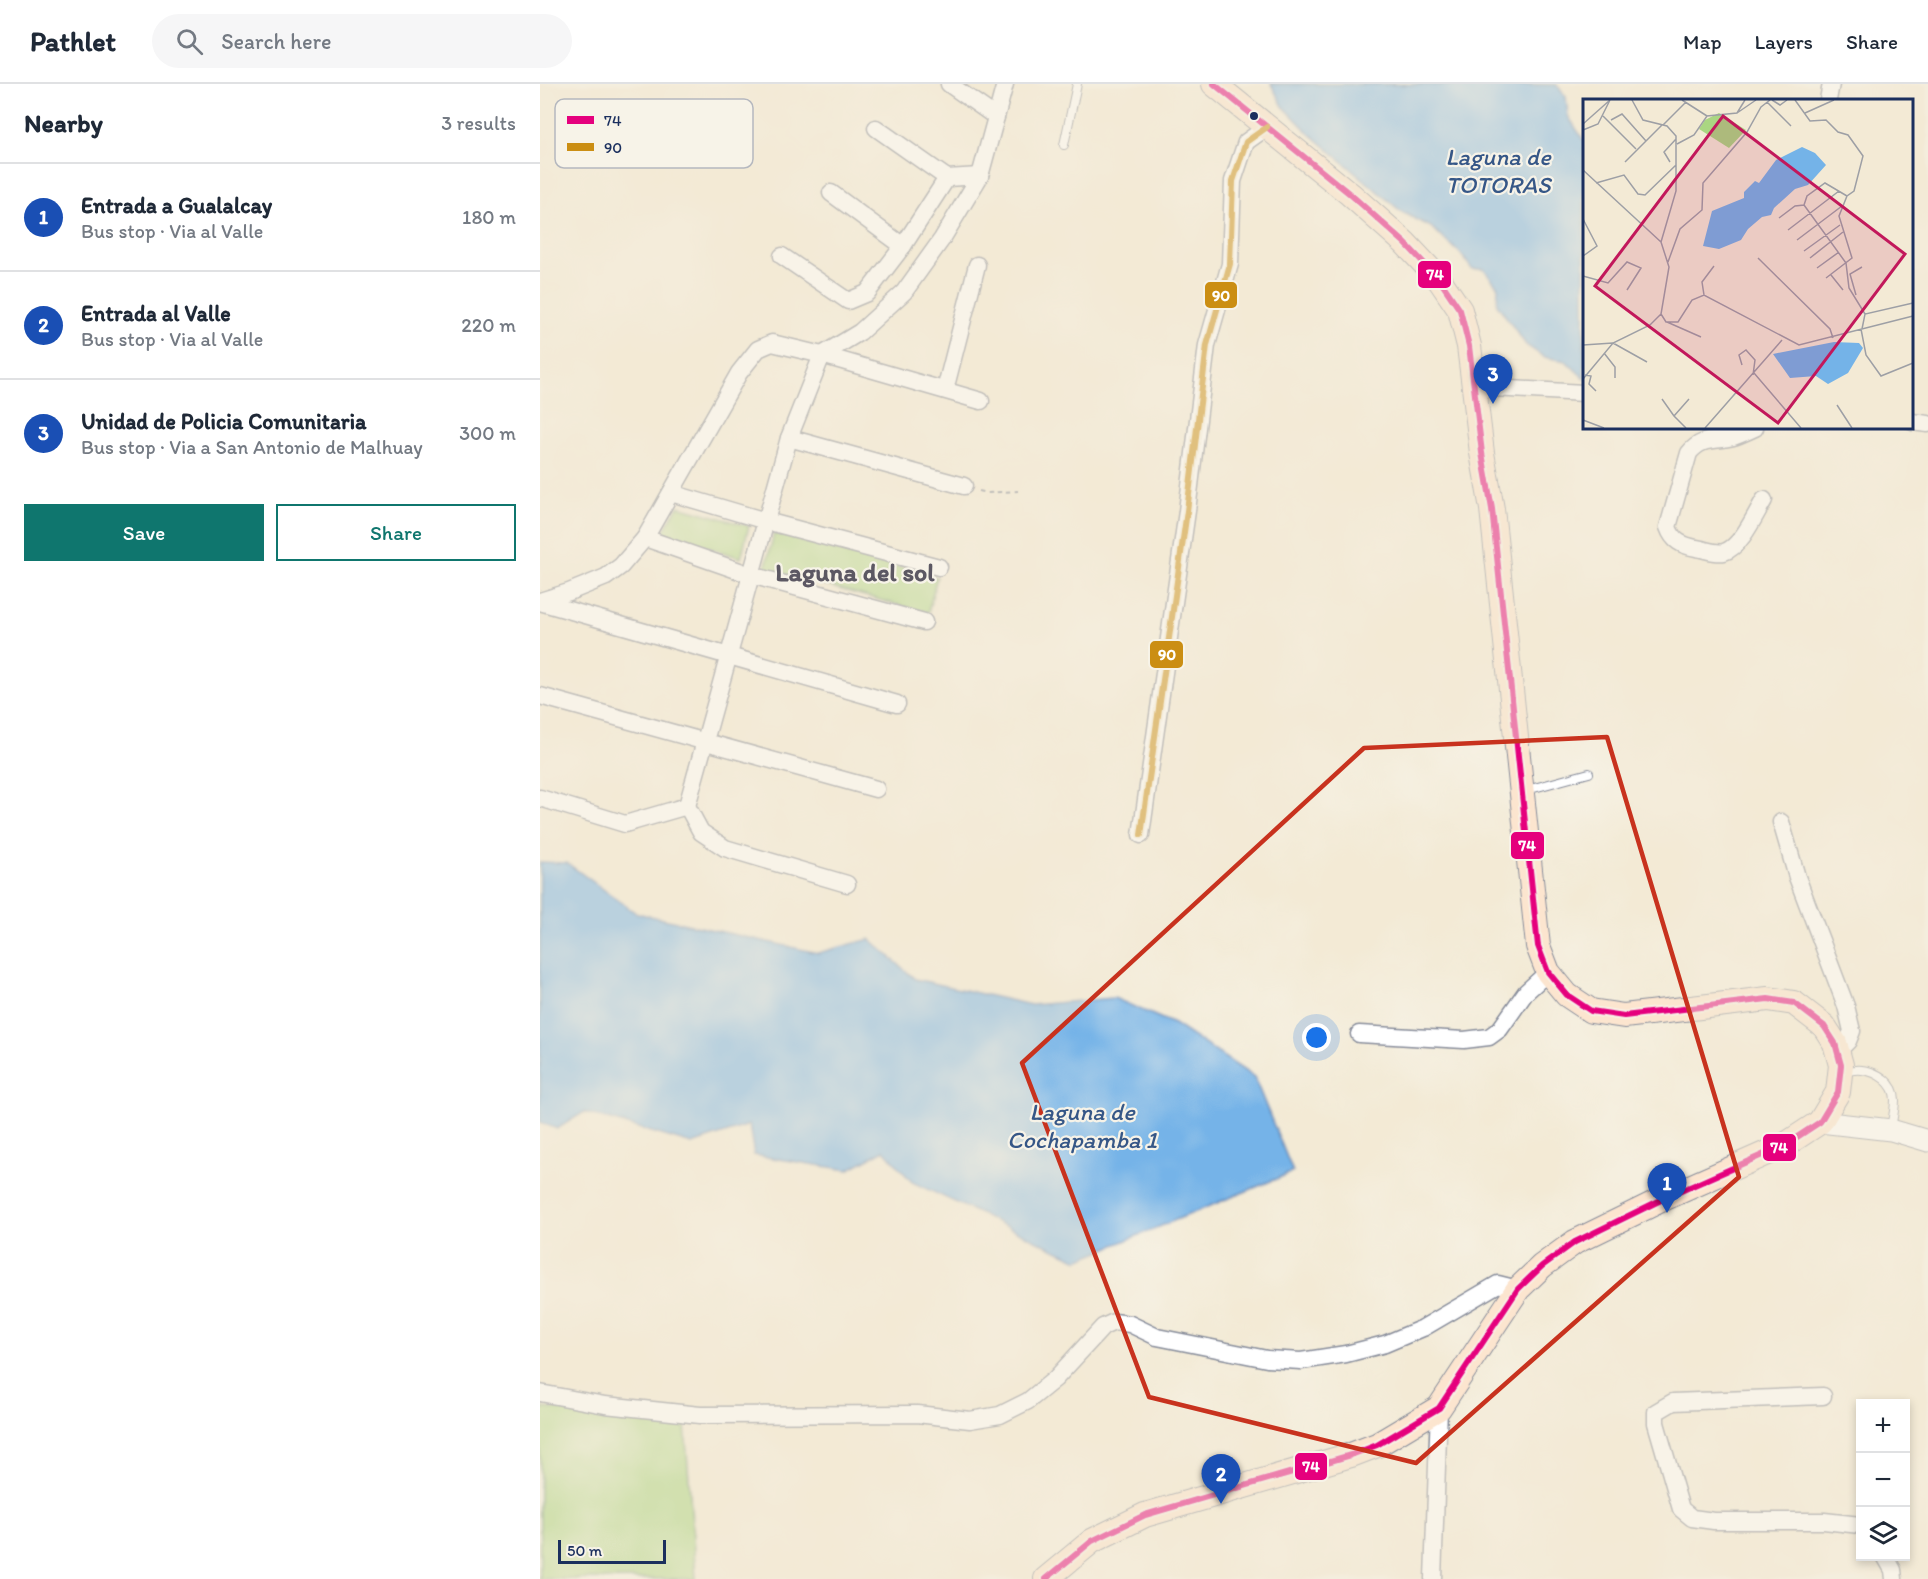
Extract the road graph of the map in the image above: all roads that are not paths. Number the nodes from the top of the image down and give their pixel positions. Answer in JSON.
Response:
{"nodes":[{"id":1,"x":949,"y":84,"type":"edge"},
{"id":2,"x":1005,"y":84,"type":"edge"},
{"id":3,"x":1077,"y":84,"type":"edge"},
{"id":4,"x":1214,"y":84,"type":"edge"},
{"id":5,"x":1831,"y":84,"type":"edge"},
{"id":6,"x":1828,"y":99,"type":"edge"},
{"id":7,"x":996,"y":117,"type":"junction"},
{"id":8,"x":1268,"y":127,"type":"junction"},
{"id":9,"x":876,"y":128,"type":"dead end"},
{"id":10,"x":1064,"y":145,"type":"dead end"},
{"id":11,"x":980,"y":177,"type":"junction"},
{"id":12,"x":947,"y":178,"type":"junction"},
{"id":13,"x":831,"y":194,"type":"dead end"},
{"id":14,"x":903,"y":246,"type":"junction"},
{"id":15,"x":782,"y":256,"type":"dead end"},
{"id":16,"x":977,"y":265,"type":"dead end"},
{"id":17,"x":822,"y":355,"type":"junction"},
{"id":18,"x":1474,"y":387,"type":"junction"},
{"id":19,"x":945,"y":390,"type":"junction"},
{"id":20,"x":1583,"y":393,"type":"edge"},
{"id":21,"x":981,"y":401,"type":"dead end"},
{"id":22,"x":1913,"y":422,"type":"edge"},
{"id":23,"x":1928,"y":424,"type":"edge"},
{"id":24,"x":1752,"y":429,"type":"edge"},
{"id":25,"x":789,"y":438,"type":"junction"},
{"id":26,"x":964,"y":486,"type":"road end"},
{"id":27,"x":671,"y":493,"type":"junction"},
{"id":28,"x":1764,"y":500,"type":"dead end"},
{"id":29,"x":766,"y":521,"type":"junction"},
{"id":30,"x":645,"y":538,"type":"junction"},
{"id":31,"x":939,"y":567,"type":"dead end"},
{"id":32,"x":751,"y":575,"type":"junction"},
{"id":33,"x":540,"y":602,"type":"edge"},
{"id":34,"x":924,"y":622,"type":"dead end"},
{"id":35,"x":728,"y":657,"type":"junction"},
{"id":36,"x":540,"y":696,"type":"edge"},
{"id":37,"x":897,"y":704,"type":"dead end"},
{"id":38,"x":705,"y":742,"type":"junction"},
{"id":39,"x":1589,"y":773,"type":"dead end"},
{"id":40,"x":876,"y":789,"type":"dead end"},
{"id":41,"x":1520,"y":791,"type":"junction"},
{"id":42,"x":540,"y":798,"type":"edge"},
{"id":43,"x":687,"y":806,"type":"junction"},
{"id":44,"x":1781,"y":822,"type":"dead end"},
{"id":45,"x":1141,"y":835,"type":"dead end"},
{"id":46,"x":847,"y":884,"type":"dead end"},
{"id":47,"x":1548,"y":972,"type":"junction"},
{"id":48,"x":1359,"y":1034,"type":"dead end"},
{"id":49,"x":1840,"y":1067,"type":"junction"},
{"id":50,"x":1820,"y":1122,"type":"junction"},
{"id":51,"x":1891,"y":1130,"type":"junction"},
{"id":52,"x":1928,"y":1141,"type":"edge"},
{"id":53,"x":1518,"y":1289,"type":"junction"},
{"id":54,"x":540,"y":1393,"type":"edge"},
{"id":55,"x":1823,"y":1396,"type":"dead end"},
{"id":56,"x":1439,"y":1408,"type":"junction"},
{"id":57,"x":1856,"y":1525,"type":"edge"},
{"id":58,"x":1887,"y":1561,"type":"edge"},
{"id":59,"x":1046,"y":1579,"type":"edge"},
{"id":60,"x":1433,"y":1579,"type":"edge"},
{"id":61,"x":1894,"y":1579,"type":"edge"}],
"edges":[{"from":1,"to":7,"type":"street"},
{"from":2,"to":7,"type":"street"},
{"from":3,"to":10,"type":"lane"},
{"from":4,"to":8,"type":"main road"},
{"from":5,"to":6,"type":"street"},
{"from":7,"to":11,"type":"street"},
{"from":8,"to":18,"type":"main road"},
{"from":8,"to":45,"type":"street"},
{"from":9,"to":12,"type":"street"},
{"from":11,"to":12,"type":"street"},
{"from":11,"to":17,"type":"street"},
{"from":12,"to":14,"type":"street"},
{"from":13,"to":14,"type":"street"},
{"from":14,"to":15,"type":"street"},
{"from":16,"to":19,"type":"street"},
{"from":17,"to":19,"type":"street"},
{"from":17,"to":25,"type":"street"},
{"from":17,"to":27,"type":"street"},
{"from":18,"to":20,"type":"street"},
{"from":18,"to":41,"type":"main road"},
{"from":19,"to":21,"type":"street"},
{"from":22,"to":23,"type":"street"},
{"from":24,"to":28,"type":"street"},
{"from":25,"to":26,"type":"street"},
{"from":25,"to":29,"type":"street"},
{"from":27,"to":29,"type":"street"},
{"from":27,"to":30,"type":"street"},
{"from":29,"to":31,"type":"street"},
{"from":29,"to":32,"type":"street"},
{"from":30,"to":32,"type":"street"},
{"from":30,"to":33,"type":"street"},
{"from":32,"to":34,"type":"street"},
{"from":32,"to":35,"type":"street"},
{"from":33,"to":35,"type":"street"},
{"from":35,"to":37,"type":"street"},
{"from":35,"to":38,"type":"street"},
{"from":36,"to":38,"type":"street"},
{"from":38,"to":40,"type":"street"},
{"from":38,"to":43,"type":"street"},
{"from":39,"to":41,"type":"lane"},
{"from":41,"to":47,"type":"main road"},
{"from":42,"to":43,"type":"street"},
{"from":43,"to":46,"type":"street"},
{"from":44,"to":49,"type":"street"},
{"from":47,"to":48,"type":"street"},
{"from":47,"to":49,"type":"main road"},
{"from":49,"to":50,"type":"main road"},
{"from":49,"to":51,"type":"lane"},
{"from":50,"to":51,"type":"street"},
{"from":50,"to":53,"type":"main road"},
{"from":51,"to":52,"type":"street"},
{"from":53,"to":54,"type":"street"},
{"from":53,"to":56,"type":"main road"},
{"from":55,"to":57,"type":"street"},
{"from":56,"to":59,"type":"main road"},
{"from":56,"to":60,"type":"street"},
{"from":58,"to":61,"type":"street"}]}
